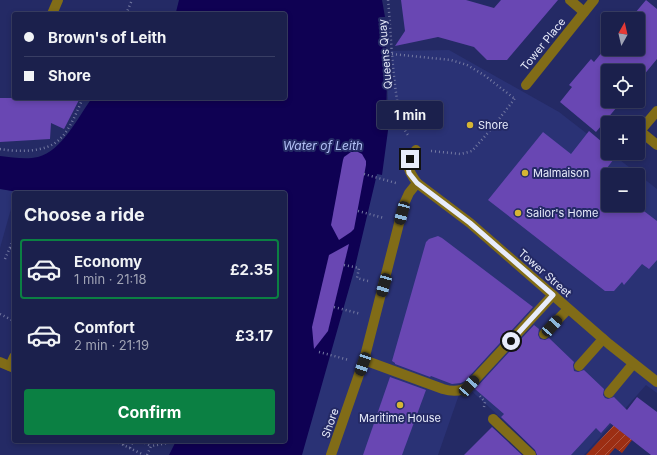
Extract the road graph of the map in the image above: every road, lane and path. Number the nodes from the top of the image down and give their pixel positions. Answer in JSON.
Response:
{"nodes":[{"id":1,"x":58,"y":0,"type":"edge"},
{"id":2,"x":132,"y":0,"type":"edge"},
{"id":3,"x":388,"y":0,"type":"edge"},
{"id":4,"x":570,"y":0,"type":"edge"},
{"id":5,"x":594,"y":0,"type":"edge"},
{"id":6,"x":53,"y":12,"type":"edge"},
{"id":7,"x":127,"y":12,"type":"edge"},
{"id":8,"x":584,"y":12,"type":"junction"},
{"id":9,"x":392,"y":54,"type":"junction"},
{"id":10,"x":526,"y":84,"type":"joint"},
{"id":11,"x":515,"y":99,"type":"junction"},
{"id":12,"x":82,"y":100,"type":"edge"},
{"id":13,"x":657,"y":111,"type":"edge"},
{"id":14,"x":657,"y":145,"type":"edge"},
{"id":15,"x":0,"y":149,"type":"edge"},
{"id":16,"x":416,"y":150,"type":"junction"},
{"id":17,"x":364,"y":174,"type":"dead end"},
{"id":18,"x":415,"y":186,"type":"junction"},
{"id":19,"x":358,"y":211,"type":"dead end"},
{"id":20,"x":399,"y":222,"type":"junction"},
{"id":21,"x":12,"y":243,"type":"edge"},
{"id":22,"x":10,"y":248,"type":"joint"},
{"id":23,"x":5,"y":259,"type":"dead end"},
{"id":24,"x":344,"y":265,"type":"dead end"},
{"id":25,"x":384,"y":285,"type":"junction"},
{"id":26,"x":553,"y":295,"type":"junction"},
{"id":27,"x":334,"y":307,"type":"dead end"},
{"id":28,"x":568,"y":309,"type":"junction"},
{"id":29,"x":0,"y":314,"type":"edge"},
{"id":30,"x":375,"y":317,"type":"junction"},
{"id":31,"x":12,"y":320,"type":"edge"},
{"id":32,"x":544,"y":334,"type":"dead end"},
{"id":33,"x":603,"y":339,"type":"junction"},
{"id":34,"x":319,"y":352,"type":"dead end"},
{"id":35,"x":0,"y":362,"type":"edge"},
{"id":36,"x":364,"y":362,"type":"junction"},
{"id":37,"x":12,"y":364,"type":"edge"},
{"id":38,"x":634,"y":364,"type":"junction"},
{"id":39,"x":579,"y":366,"type":"dead end"},
{"id":40,"x":657,"y":382,"type":"edge"},
{"id":41,"x":469,"y":386,"type":"junction"},
{"id":42,"x":609,"y":393,"type":"dead end"},
{"id":43,"x":493,"y":419,"type":"joint"},
{"id":44,"x":119,"y":443,"type":"edge"},
{"id":45,"x":132,"y":443,"type":"edge"},
{"id":46,"x":144,"y":443,"type":"edge"},
{"id":47,"x":168,"y":443,"type":"edge"},
{"id":48,"x":123,"y":445,"type":"joint"},
{"id":49,"x":151,"y":446,"type":"junction"},
{"id":50,"x":130,"y":448,"type":"junction"},
{"id":51,"x":146,"y":455,"type":"edge"},
{"id":52,"x":331,"y":455,"type":"edge"},
{"id":53,"x":531,"y":455,"type":"edge"}],
"edges":[{"from":1,"to":6,"type":"street"},
{"from":2,"to":7,"type":"path"},
{"from":3,"to":9,"type":"path","name":"Queens Quay"},
{"from":4,"to":8,"type":"street"},
{"from":5,"to":8,"type":"street","name":"Tower Place"},
{"from":8,"to":10,"type":"street","name":"Tower Place"},
{"from":9,"to":11,"type":"path"},
{"from":9,"to":16,"type":"path","name":"Queens Quay"},
{"from":10,"to":11,"type":"path"},
{"from":11,"to":16,"type":"path"},
{"from":12,"to":15,"type":"path"},
{"from":13,"to":14,"type":"street"},
{"from":16,"to":18,"type":"street"},
{"from":17,"to":18,"type":"path"},
{"from":18,"to":20,"type":"street","name":"Shore"},
{"from":18,"to":26,"type":"street","name":"Tower Street"},
{"from":19,"to":20,"type":"path"},
{"from":20,"to":25,"type":"street","name":"Shore"},
{"from":21,"to":22,"type":"path"},
{"from":22,"to":23,"type":"path"},
{"from":24,"to":25,"type":"path"},
{"from":25,"to":30,"type":"street","name":"Shore"},
{"from":26,"to":28,"type":"street","name":"Tower Street"},
{"from":26,"to":41,"type":"street"},
{"from":27,"to":30,"type":"path"},
{"from":28,"to":32,"type":"street"},
{"from":28,"to":33,"type":"street","name":"Tower Street"},
{"from":29,"to":31,"type":"path"},
{"from":30,"to":36,"type":"street","name":"Shore"},
{"from":33,"to":38,"type":"street","name":"Tower Street"},
{"from":33,"to":39,"type":"street"},
{"from":34,"to":36,"type":"path"},
{"from":35,"to":37,"type":"street"},
{"from":36,"to":41,"type":"street"},
{"from":36,"to":52,"type":"street","name":"Shore"},
{"from":38,"to":40,"type":"street","name":"Tower Street"},
{"from":38,"to":42,"type":"street"},
{"from":41,"to":43,"type":"path"},
{"from":43,"to":53,"type":"street"},
{"from":44,"to":48,"type":"path"},
{"from":45,"to":50,"type":"path"},
{"from":46,"to":49,"type":"path"},
{"from":47,"to":49,"type":"path"},
{"from":48,"to":50,"type":"path"},
{"from":49,"to":51,"type":"path"},
{"from":50,"to":51,"type":"path"}]}
